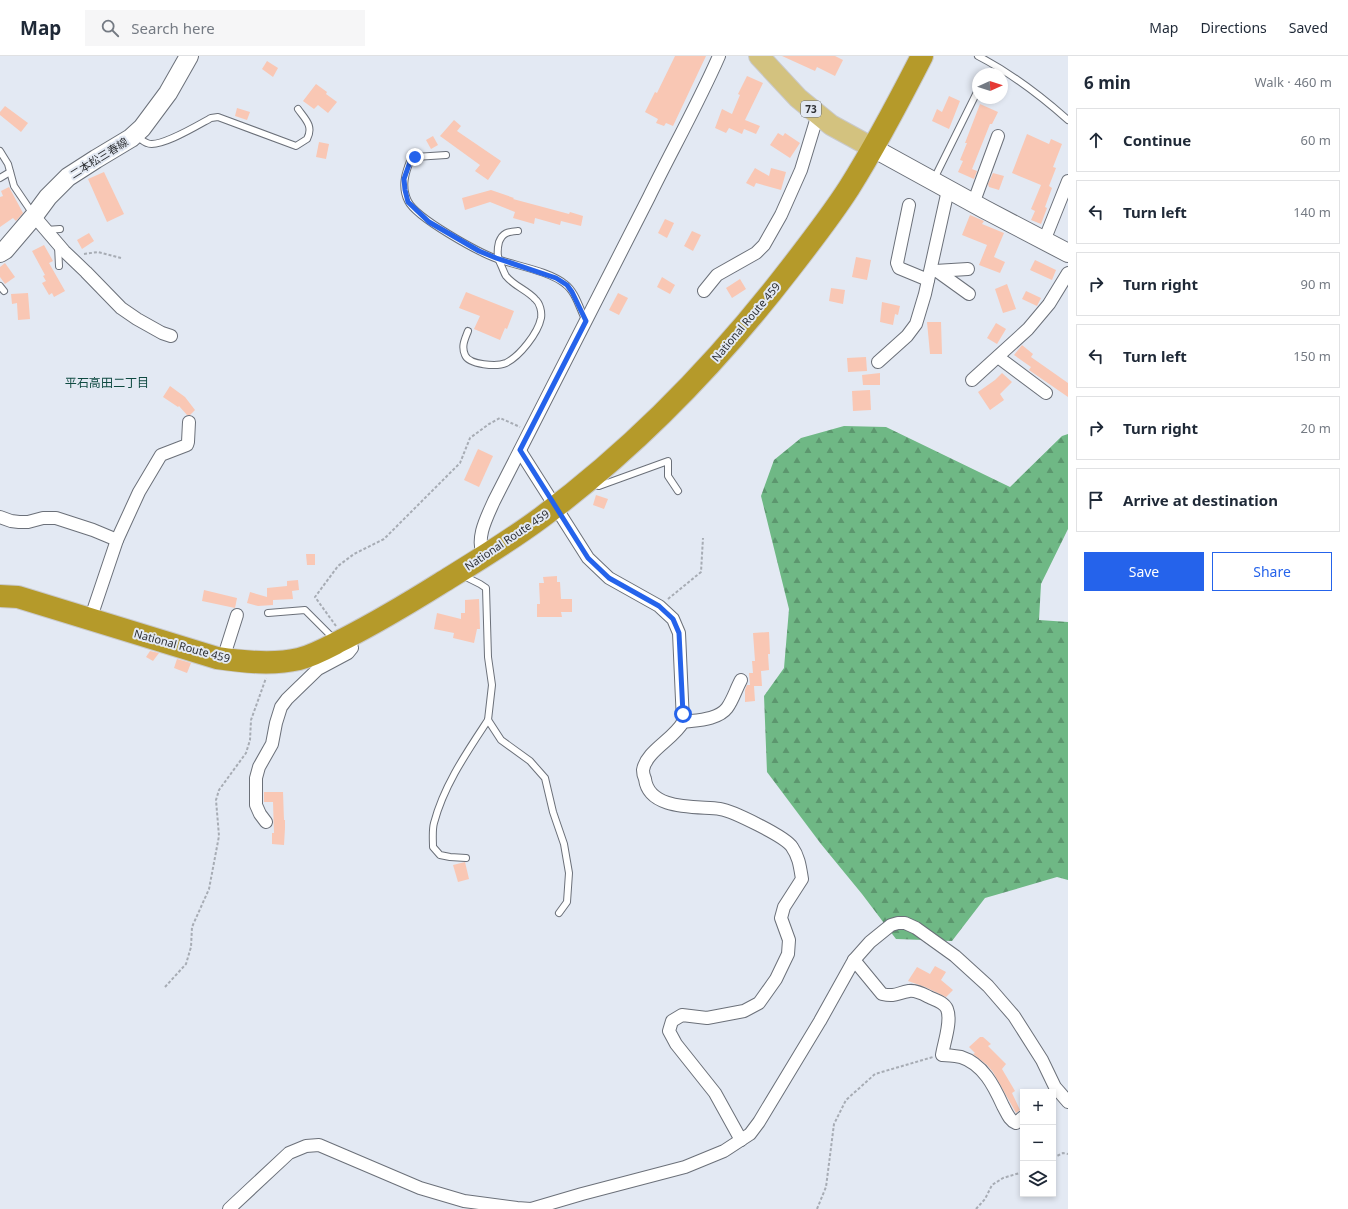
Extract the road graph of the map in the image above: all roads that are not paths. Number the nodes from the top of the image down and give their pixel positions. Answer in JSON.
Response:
{"nodes":[{"id":1,"x":189,"y":56,"type":"edge"},
{"id":2,"x":719,"y":56,"type":"edge"},
{"id":3,"x":759,"y":56,"type":"edge"},
{"id":4,"x":922,"y":56,"type":"edge"},
{"id":5,"x":978,"y":56,"type":"edge"},
{"id":6,"x":972,"y":104,"type":"edge"},
{"id":7,"x":298,"y":109,"type":"dead end"},
{"id":8,"x":818,"y":114,"type":"junction"},
{"id":9,"x":1068,"y":120,"type":"edge"},
{"id":10,"x":136,"y":135,"type":"junction"},
{"id":11,"x":998,"y":136,"type":"dead end"},
{"id":12,"x":873,"y":148,"type":"junction"},
{"id":13,"x":0,"y":151,"type":"edge"},
{"id":14,"x":446,"y":155,"type":"dead end"},
{"id":15,"x":10,"y":172,"type":"junction"},
{"id":16,"x":0,"y":178,"type":"edge"},
{"id":17,"x":1068,"y":181,"type":"edge"},
{"id":18,"x":940,"y":186,"type":"junction"},
{"id":19,"x":909,"y":204,"type":"dead end"},
{"id":20,"x":973,"y":204,"type":"junction"},
{"id":21,"x":40,"y":223,"type":"junction"},
{"id":22,"x":60,"y":229,"type":"dead end"},
{"id":23,"x":518,"y":231,"type":"dead end"},
{"id":24,"x":1044,"y":241,"type":"junction"},
{"id":25,"x":58,"y":245,"type":"junction"},
{"id":26,"x":0,"y":253,"type":"edge"},
{"id":27,"x":1068,"y":253,"type":"edge"},
{"id":28,"x":498,"y":259,"type":"junction"},
{"id":29,"x":59,"y":266,"type":"dead end"},
{"id":30,"x":968,"y":269,"type":"dead end"},
{"id":31,"x":1068,"y":273,"type":"edge"},
{"id":32,"x":932,"y":274,"type":"junction"},
{"id":33,"x":704,"y":290,"type":"dead end"},
{"id":34,"x":969,"y":294,"type":"dead end"},
{"id":35,"x":586,"y":321,"type":"junction"},
{"id":36,"x":468,"y":331,"type":"dead end"},
{"id":37,"x":171,"y":336,"type":"dead end"},
{"id":38,"x":998,"y":357,"type":"junction"},
{"id":39,"x":878,"y":362,"type":"dead end"},
{"id":40,"x":972,"y":380,"type":"dead end"},
{"id":41,"x":1046,"y":393,"type":"dead end"},
{"id":42,"x":189,"y":422,"type":"dead end"},
{"id":43,"x":520,"y":450,"type":"junction"},
{"id":44,"x":585,"y":483,"type":"junction"},
{"id":45,"x":678,"y":491,"type":"dead end"},
{"id":46,"x":556,"y":506,"type":"junction"},
{"id":47,"x":0,"y":517,"type":"edge"},
{"id":48,"x":117,"y":540,"type":"junction"},
{"id":49,"x":483,"y":556,"type":"junction"},
{"id":50,"x":457,"y":573,"type":"junction"},
{"id":51,"x":0,"y":596,"type":"edge"},
{"id":52,"x":268,"y":613,"type":"dead end"},
{"id":53,"x":237,"y":615,"type":"dead end"},
{"id":54,"x":90,"y":620,"type":"junction"},
{"id":55,"x":344,"y":639,"type":"junction"},
{"id":56,"x":223,"y":659,"type":"junction"},
{"id":57,"x":741,"y":680,"type":"dead end"},
{"id":58,"x":488,"y":720,"type":"junction"},
{"id":59,"x":683,"y":722,"type":"junction"},
{"id":60,"x":266,"y":822,"type":"dead end"},
{"id":61,"x":466,"y":858,"type":"dead end"},
{"id":62,"x":559,"y":914,"type":"dead end"},
{"id":63,"x":854,"y":960,"type":"junction"},
{"id":64,"x":1053,"y":1089,"type":"edge"},
{"id":65,"x":1056,"y":1092,"type":"edge"},
{"id":66,"x":1068,"y":1102,"type":"edge"},
{"id":67,"x":1020,"y":1119,"type":"edge"},
{"id":68,"x":740,"y":1140,"type":"junction"},
{"id":69,"x":229,"y":1209,"type":"edge"}],
"edges":[{"from":1,"to":10,"type":"main road","name":"二本松三春線"},
{"from":2,"to":35,"type":"street"},
{"from":3,"to":8,"type":"main road","number":"73"},
{"from":4,"to":12,"type":"highway","name":"National Route 459"},
{"from":5,"to":9,"type":"lane"},
{"from":6,"to":18,"type":"lane"},
{"from":7,"to":10,"type":"lane"},
{"from":8,"to":12,"type":"main road","number":"73"},
{"from":8,"to":33,"type":"street"},
{"from":10,"to":21,"type":"main road","name":"二本松三春線"},
{"from":11,"to":20,"type":"street"},
{"from":12,"to":18,"type":"main road"},
{"from":12,"to":44,"type":"highway","name":"National Route 459"},
{"from":13,"to":15,"type":"lane"},
{"from":14,"to":28,"type":"lane"},
{"from":15,"to":16,"type":"lane"},
{"from":15,"to":21,"type":"lane"},
{"from":17,"to":24,"type":"street"},
{"from":18,"to":20,"type":"main road"},
{"from":18,"to":32,"type":"street"},
{"from":19,"to":32,"type":"street"},
{"from":20,"to":24,"type":"main road"},
{"from":21,"to":22,"type":"lane"},
{"from":21,"to":25,"type":"street"},
{"from":21,"to":26,"type":"main road","name":"二本松三春線"},
{"from":23,"to":28,"type":"lane"},
{"from":24,"to":27,"type":"main road"},
{"from":25,"to":29,"type":"lane"},
{"from":25,"to":37,"type":"street"},
{"from":28,"to":35,"type":"lane"},
{"from":28,"to":36,"type":"lane"},
{"from":30,"to":32,"type":"street"},
{"from":31,"to":38,"type":"street"},
{"from":32,"to":34,"type":"street"},
{"from":32,"to":39,"type":"street"},
{"from":35,"to":43,"type":"street"},
{"from":38,"to":40,"type":"street"},
{"from":38,"to":41,"type":"street"},
{"from":42,"to":48,"type":"street"},
{"from":43,"to":46,"type":"street"},
{"from":43,"to":49,"type":"street"},
{"from":44,"to":45,"type":"lane"},
{"from":44,"to":46,"type":"highway","name":"National Route 459"},
{"from":46,"to":49,"type":"highway","name":"National Route 459"},
{"from":46,"to":59,"type":"street"},
{"from":47,"to":48,"type":"street"},
{"from":48,"to":54,"type":"street"},
{"from":49,"to":50,"type":"highway","name":"National Route 459"},
{"from":50,"to":55,"type":"highway","name":"National Route 459"},
{"from":50,"to":58,"type":"lane"},
{"from":51,"to":54,"type":"highway","name":"National Route 459"},
{"from":52,"to":55,"type":"lane"},
{"from":53,"to":56,"type":"street"},
{"from":54,"to":56,"type":"highway","name":"National Route 459"},
{"from":55,"to":56,"type":"highway","name":"National Route 459"},
{"from":55,"to":60,"type":"street"},
{"from":57,"to":59,"type":"street"},
{"from":58,"to":61,"type":"lane"},
{"from":58,"to":62,"type":"lane"},
{"from":59,"to":68,"type":"street"},
{"from":63,"to":64,"type":"street"},
{"from":63,"to":67,"type":"street"},
{"from":63,"to":68,"type":"street"},
{"from":65,"to":66,"type":"street"},
{"from":68,"to":69,"type":"street"}]}
